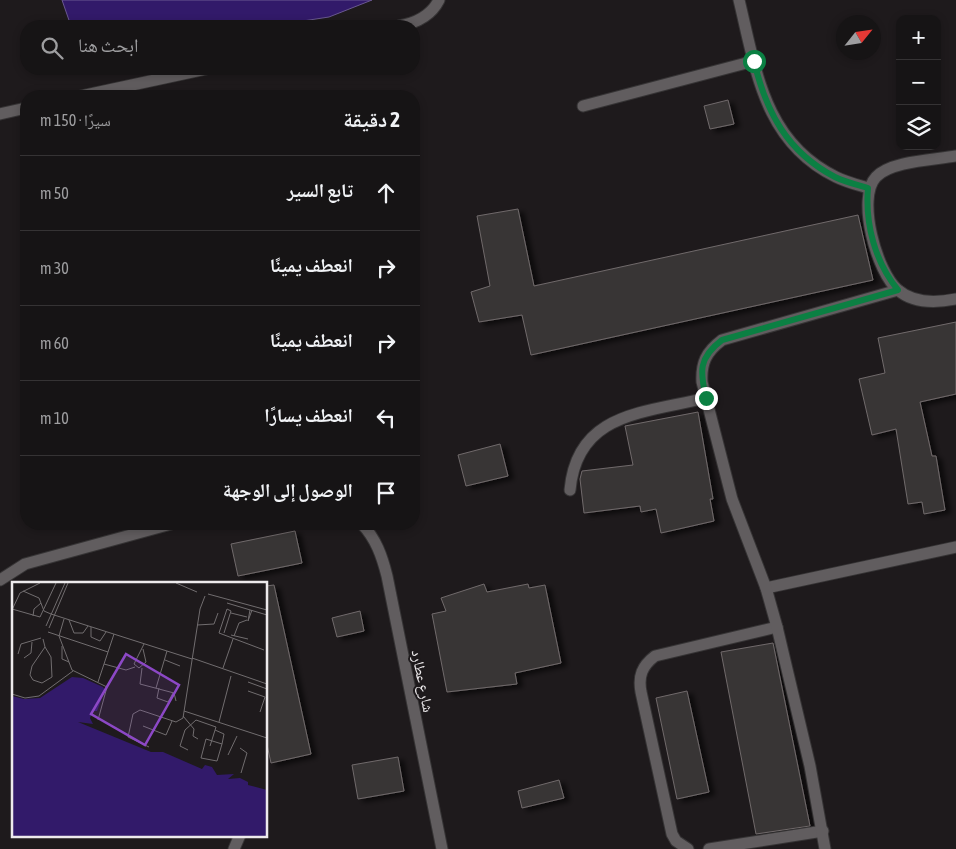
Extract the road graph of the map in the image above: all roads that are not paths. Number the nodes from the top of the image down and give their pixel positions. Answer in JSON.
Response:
{"nodes":[{"id":1,"x":439,"y":0,"type":"edge"},
{"id":2,"x":739,"y":0,"type":"edge"},
{"id":3,"x":419,"y":20,"type":"edge"},
{"id":4,"x":754,"y":61,"type":"junction"},
{"id":5,"x":178,"y":75,"type":"edge"},
{"id":6,"x":109,"y":90,"type":"edge"},
{"id":7,"x":583,"y":106,"type":"dead end"},
{"id":8,"x":20,"y":109,"type":"edge"},
{"id":9,"x":0,"y":114,"type":"edge"},
{"id":10,"x":956,"y":156,"type":"edge"},
{"id":11,"x":868,"y":188,"type":"junction"},
{"id":12,"x":898,"y":290,"type":"junction"},
{"id":13,"x":956,"y":298,"type":"edge"},
{"id":14,"x":706,"y":398,"type":"junction"},
{"id":15,"x":570,"y":490,"type":"dead end"},
{"id":16,"x":149,"y":530,"type":"edge"},
{"id":17,"x":368,"y":530,"type":"edge"},
{"id":18,"x":956,"y":547,"type":"edge"},
{"id":19,"x":0,"y":580,"type":"edge"},
{"id":20,"x":766,"y":588,"type":"junction"},
{"id":21,"x":777,"y":627,"type":"junction"},
{"id":22,"x":823,"y":831,"type":"junction"},
{"id":23,"x":240,"y":836,"type":"edge"},
{"id":24,"x":234,"y":849,"type":"edge"},
{"id":25,"x":442,"y":849,"type":"edge"},
{"id":26,"x":688,"y":849,"type":"edge"},
{"id":27,"x":708,"y":849,"type":"edge"},
{"id":28,"x":825,"y":849,"type":"edge"}],
"edges":[{"from":1,"to":3,"type":"lane"},
{"from":2,"to":4,"type":"lane"},
{"from":4,"to":7,"type":"lane"},
{"from":4,"to":11,"type":"lane"},
{"from":5,"to":6,"type":"lane"},
{"from":8,"to":9,"type":"lane"},
{"from":10,"to":11,"type":"lane"},
{"from":11,"to":12,"type":"lane"},
{"from":12,"to":13,"type":"lane"},
{"from":12,"to":14,"type":"lane"},
{"from":14,"to":15,"type":"lane"},
{"from":14,"to":20,"type":"lane"},
{"from":16,"to":19,"type":"lane"},
{"from":17,"to":25,"type":"lane","name":"شارع عطارد"},
{"from":18,"to":20,"type":"lane"},
{"from":20,"to":21,"type":"lane"},
{"from":21,"to":22,"type":"lane"},
{"from":21,"to":26,"type":"lane"},
{"from":22,"to":27,"type":"lane"},
{"from":22,"to":28,"type":"lane"},
{"from":23,"to":24,"type":"lane"}]}
